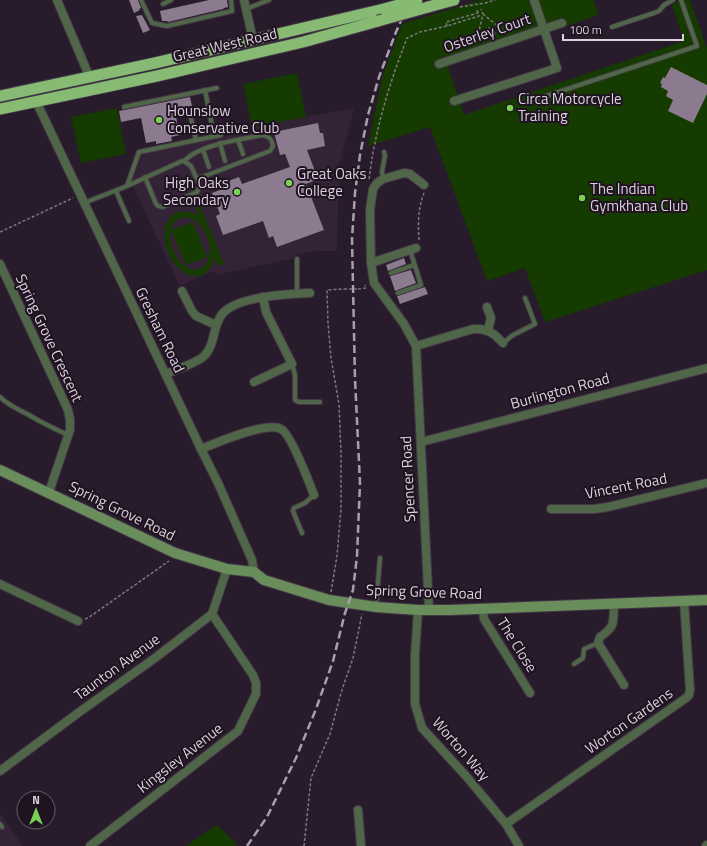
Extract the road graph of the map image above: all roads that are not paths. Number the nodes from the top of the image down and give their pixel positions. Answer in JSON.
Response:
{"nodes":[{"id":1,"x":57,"y":0,"type":"edge"},
{"id":2,"x":141,"y":0,"type":"edge"},
{"id":3,"x":171,"y":0,"type":"edge"},
{"id":4,"x":231,"y":0,"type":"edge"},
{"id":5,"x":244,"y":0,"type":"edge"},
{"id":6,"x":269,"y":0,"type":"edge"},
{"id":7,"x":417,"y":0,"type":"edge"},
{"id":8,"x":454,"y":0,"type":"edge"},
{"id":9,"x":534,"y":0,"type":"edge"},
{"id":10,"x":673,"y":0,"type":"edge"},
{"id":11,"x":681,"y":0,"type":"edge"},
{"id":12,"x":163,"y":4,"type":"dead end"},
{"id":13,"x":246,"y":9,"type":"junction"},
{"id":14,"x":562,"y":23,"type":"dead end"},
{"id":15,"x":612,"y":27,"type":"dead end"},
{"id":16,"x":544,"y":29,"type":"junction"},
{"id":17,"x":253,"y":40,"type":"junction"},
{"id":18,"x":439,"y":64,"type":"dead end"},
{"id":19,"x":90,"y":78,"type":"junction"},
{"id":20,"x":217,"y":88,"type":"dead end"},
{"id":21,"x":205,"y":90,"type":"junction"},
{"id":22,"x":0,"y":96,"type":"edge"},
{"id":23,"x":36,"y":101,"type":"junction"},
{"id":24,"x":454,"y":101,"type":"dead end"},
{"id":25,"x":526,"y":103,"type":"dead end"},
{"id":26,"x":124,"y":107,"type":"dead end"},
{"id":27,"x":0,"y":109,"type":"edge"},
{"id":28,"x":190,"y":114,"type":"dead end"},
{"id":29,"x":221,"y":135,"type":"dead end"},
{"id":30,"x":214,"y":136,"type":"junction"},
{"id":31,"x":196,"y":140,"type":"junction"},
{"id":32,"x":238,"y":140,"type":"junction"},
{"id":33,"x":220,"y":144,"type":"junction"},
{"id":34,"x":204,"y":150,"type":"junction"},
{"id":35,"x":384,"y":152,"type":"dead end"},
{"id":36,"x":243,"y":154,"type":"dead end"},
{"id":37,"x":225,"y":160,"type":"dead end"},
{"id":38,"x":184,"y":161,"type":"junction"},
{"id":39,"x":209,"y":167,"type":"dead end"},
{"id":40,"x":145,"y":178,"type":"junction"},
{"id":41,"x":197,"y":179,"type":"junction"},
{"id":42,"x":384,"y":179,"type":"junction"},
{"id":43,"x":424,"y":185,"type":"road end"},
{"id":44,"x":127,"y":186,"type":"junction"},
{"id":45,"x":116,"y":191,"type":"junction"},
{"id":46,"x":84,"y":203,"type":"junction"},
{"id":47,"x":129,"y":221,"type":"dead end"},
{"id":48,"x":413,"y":249,"type":"joint"},
{"id":49,"x":297,"y":259,"type":"dead end"},
{"id":50,"x":371,"y":263,"type":"junction"},
{"id":51,"x":0,"y":264,"type":"edge"},
{"id":52,"x":414,"y":265,"type":"junction"},
{"id":53,"x":391,"y":273,"type":"dead end"},
{"id":54,"x":182,"y":291,"type":"dead end"},
{"id":55,"x":310,"y":293,"type":"dead end"},
{"id":56,"x":398,"y":293,"type":"dead end"},
{"id":57,"x":297,"y":294,"type":"junction"},
{"id":58,"x":263,"y":297,"type":"junction"},
{"id":59,"x":525,"y":298,"type":"dead end"},
{"id":60,"x":487,"y":307,"type":"dead end"},
{"id":61,"x":216,"y":324,"type":"junction"},
{"id":62,"x":488,"y":330,"type":"junction"},
{"id":63,"x":503,"y":343,"type":"joint"},
{"id":64,"x":416,"y":346,"type":"junction"},
{"id":65,"x":292,"y":364,"type":"junction"},
{"id":66,"x":707,"y":368,"type":"edge"},
{"id":67,"x":166,"y":374,"type":"junction"},
{"id":68,"x":254,"y":382,"type":"dead end"},
{"id":69,"x":0,"y":397,"type":"edge"},
{"id":70,"x":320,"y":402,"type":"dead end"},
{"id":71,"x":68,"y":435,"type":"junction"},
{"id":72,"x":421,"y":442,"type":"junction"},
{"id":73,"x":201,"y":449,"type":"junction"},
{"id":74,"x":0,"y":470,"type":"edge"},
{"id":75,"x":707,"y":484,"type":"edge"},
{"id":76,"x":49,"y":492,"type":"junction"},
{"id":77,"x":314,"y":495,"type":"joint"},
{"id":78,"x":550,"y":510,"type":"dead end"},
{"id":79,"x":302,"y":533,"type":"dead end"},
{"id":80,"x":380,"y":558,"type":"dead end"},
{"id":81,"x":227,"y":569,"type":"junction"},
{"id":82,"x":254,"y":572,"type":"junction"},
{"id":83,"x":0,"y":584,"type":"edge"},
{"id":84,"x":707,"y":600,"type":"edge"},
{"id":85,"x":684,"y":601,"type":"junction"},
{"id":86,"x":614,"y":604,"type":"junction"},
{"id":87,"x":376,"y":607,"type":"junction"},
{"id":88,"x":418,"y":610,"type":"junction"},
{"id":89,"x":429,"y":610,"type":"junction"},
{"id":90,"x":483,"y":610,"type":"junction"},
{"id":91,"x":212,"y":614,"type":"junction"},
{"id":92,"x":78,"y":620,"type":"road end"},
{"id":93,"x":598,"y":643,"type":"junction"},
{"id":94,"x":574,"y":664,"type":"dead end"},
{"id":95,"x":624,"y":685,"type":"dead end"},
{"id":96,"x":530,"y":693,"type":"dead end"},
{"id":97,"x":0,"y":771,"type":"edge"},
{"id":98,"x":358,"y":810,"type":"dead end"},
{"id":99,"x":506,"y":824,"type":"junction"},
{"id":100,"x":90,"y":846,"type":"edge"},
{"id":101,"x":361,"y":846,"type":"edge"},
{"id":102,"x":519,"y":846,"type":"edge"}],
"edges":[{"from":1,"to":19,"type":"street"},
{"from":2,"to":4,"type":"lane"},
{"from":3,"to":12,"type":"lane"},
{"from":5,"to":13,"type":"street"},
{"from":6,"to":13,"type":"lane"},
{"from":7,"to":17,"type":"highway","name":"Great West Road","bridge":true},
{"from":8,"to":23,"type":"highway","name":"Great West Road","bridge":true},
{"from":9,"to":16,"type":"street","name":"Osterley Court"},
{"from":10,"to":15,"type":"lane"},
{"from":11,"to":25,"type":"lane"},
{"from":13,"to":17,"type":"street"},
{"from":14,"to":16,"type":"street","name":"Osterley Court"},
{"from":16,"to":18,"type":"street","name":"Osterley Court"},
{"from":16,"to":24,"type":"street","name":"Osterley Court"},
{"from":17,"to":19,"type":"highway","name":"Great West Road"},
{"from":19,"to":22,"type":"highway","name":"Great West Road"},
{"from":20,"to":21,"type":"lane"},
{"from":21,"to":26,"type":"lane"},
{"from":21,"to":30,"type":"lane"},
{"from":23,"to":27,"type":"highway","name":"Great West Road"},
{"from":23,"to":46,"type":"street","name":"Gresham Road"},
{"from":28,"to":31,"type":"lane"},
{"from":29,"to":30,"type":"lane"},
{"from":30,"to":31,"type":"lane"},
{"from":31,"to":44,"type":"lane"},
{"from":32,"to":33,"type":"lane"},
{"from":32,"to":36,"type":"lane"},
{"from":32,"to":41,"type":"lane"},
{"from":33,"to":34,"type":"lane"},
{"from":33,"to":37,"type":"lane"},
{"from":34,"to":38,"type":"lane"},
{"from":34,"to":39,"type":"lane"},
{"from":35,"to":42,"type":"lane"},
{"from":38,"to":40,"type":"lane"},
{"from":38,"to":41,"type":"lane"},
{"from":40,"to":41,"type":"lane"},
{"from":40,"to":44,"type":"lane"},
{"from":42,"to":43,"type":"street"},
{"from":42,"to":50,"type":"street","name":"Spencer Road"},
{"from":44,"to":45,"type":"lane"},
{"from":45,"to":46,"type":"lane"},
{"from":45,"to":47,"type":"lane"},
{"from":46,"to":67,"type":"street","name":"Gresham Road"},
{"from":48,"to":50,"type":"street"},
{"from":48,"to":52,"type":"lane"},
{"from":49,"to":57,"type":"lane"},
{"from":50,"to":64,"type":"street","name":"Spencer Road"},
{"from":51,"to":71,"type":"street","name":"Spring Grove Crescent"},
{"from":52,"to":53,"type":"lane"},
{"from":52,"to":56,"type":"lane"},
{"from":54,"to":61,"type":"street"},
{"from":55,"to":57,"type":"street"},
{"from":57,"to":58,"type":"street"},
{"from":58,"to":61,"type":"street"},
{"from":58,"to":65,"type":"street"},
{"from":59,"to":63,"type":"lane"},
{"from":60,"to":62,"type":"street"},
{"from":61,"to":67,"type":"street"},
{"from":62,"to":63,"type":"street"},
{"from":62,"to":64,"type":"street"},
{"from":64,"to":72,"type":"street","name":"Spencer Road"},
{"from":65,"to":68,"type":"street"},
{"from":65,"to":70,"type":"lane"},
{"from":66,"to":72,"type":"street","name":"Burlington Road"},
{"from":67,"to":73,"type":"street","name":"Gresham Road"},
{"from":69,"to":71,"type":"lane"},
{"from":71,"to":76,"type":"street","name":"Spring Grove Crescent"},
{"from":72,"to":89,"type":"street","name":"Spencer Road"},
{"from":73,"to":77,"type":"street"},
{"from":73,"to":82,"type":"street","name":"Gresham Road"},
{"from":74,"to":76,"type":"main road","name":"Spring Grove Road"},
{"from":75,"to":78,"type":"street","name":"Vincent Road"},
{"from":76,"to":81,"type":"main road","name":"Spring Grove Road"},
{"from":77,"to":79,"type":"lane"},
{"from":80,"to":87,"type":"lane"},
{"from":81,"to":82,"type":"main road","name":"Spring Grove Road"},
{"from":81,"to":91,"type":"street"},
{"from":82,"to":87,"type":"main road","name":"Spring Grove Road"},
{"from":83,"to":92,"type":"street"},
{"from":84,"to":85,"type":"main road","name":"Spring Grove Road"},
{"from":85,"to":86,"type":"main road","name":"Spring Grove Road"},
{"from":85,"to":99,"type":"street","name":"Worton Gardens"},
{"from":86,"to":90,"type":"main road","name":"Spring Grove Road"},
{"from":86,"to":93,"type":"street"},
{"from":87,"to":88,"type":"main road","name":"Spring Grove Road"},
{"from":88,"to":89,"type":"main road","name":"Spring Grove Road"},
{"from":88,"to":99,"type":"street","name":"Worton Way"},
{"from":89,"to":90,"type":"main road","name":"Spring Grove Road"},
{"from":90,"to":96,"type":"street","name":"The Close"},
{"from":91,"to":97,"type":"street","name":"Taunton Avenue"},
{"from":91,"to":100,"type":"street","name":"Kingsley Avenue"},
{"from":93,"to":94,"type":"lane"},
{"from":93,"to":95,"type":"street"},
{"from":98,"to":101,"type":"street"},
{"from":99,"to":102,"type":"street","name":"Worton Way"}]}
